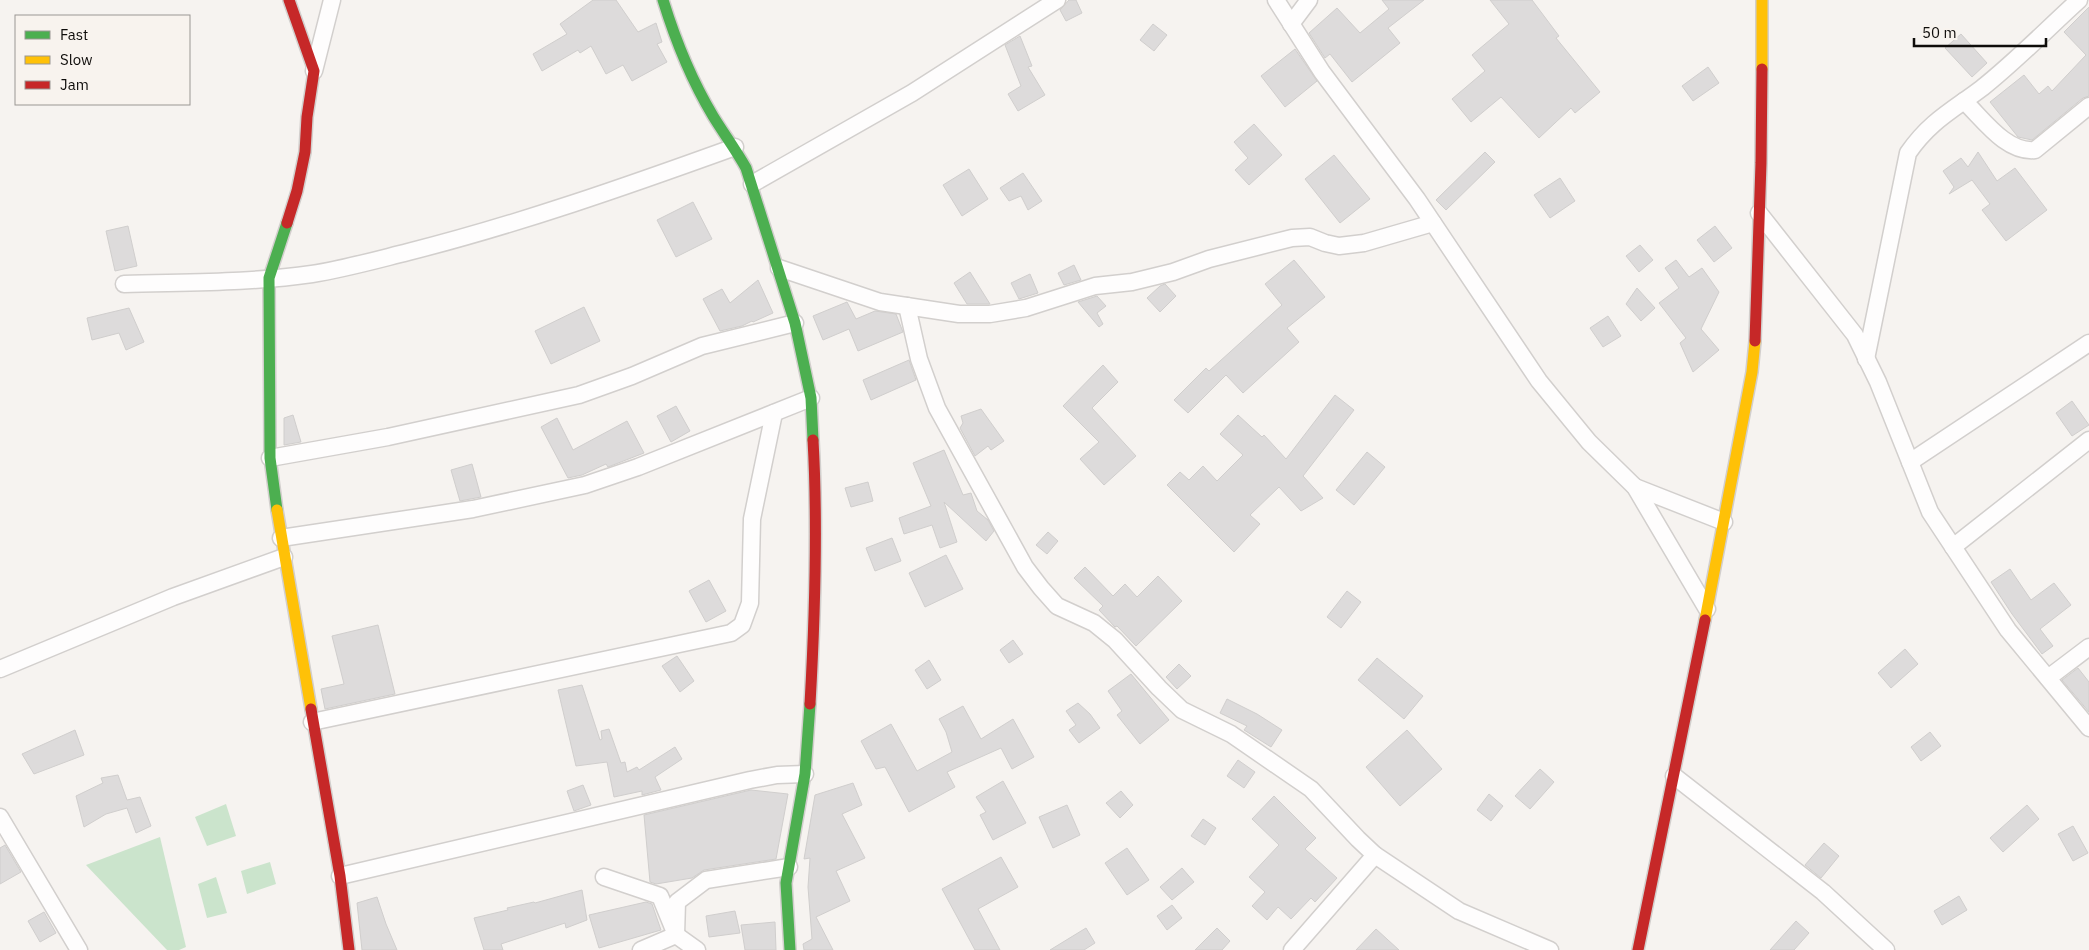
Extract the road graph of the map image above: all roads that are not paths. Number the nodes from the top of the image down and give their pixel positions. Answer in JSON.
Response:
{"nodes":[{"id":1,"x":289,"y":0,"type":"edge"},
{"id":2,"x":332,"y":0,"type":"edge"},
{"id":3,"x":663,"y":0,"type":"edge"},
{"id":4,"x":1057,"y":0,"type":"edge"},
{"id":5,"x":1276,"y":0,"type":"edge"},
{"id":6,"x":1309,"y":0,"type":"edge"},
{"id":7,"x":1762,"y":0,"type":"edge"},
{"id":8,"x":2079,"y":0,"type":"edge"},
{"id":9,"x":1291,"y":24,"type":"junction"},
{"id":10,"x":314,"y":71,"type":"junction"},
{"id":11,"x":1964,"y":101,"type":"junction"},
{"id":12,"x":2089,"y":106,"type":"edge"},
{"id":13,"x":735,"y":147,"type":"junction"},
{"id":14,"x":752,"y":184,"type":"junction"},
{"id":15,"x":1759,"y":212,"type":"junction"},
{"id":16,"x":1433,"y":223,"type":"junction"},
{"id":17,"x":779,"y":268,"type":"junction"},
{"id":18,"x":269,"y":278,"type":"junction"},
{"id":19,"x":124,"y":284,"type":"dead end"},
{"id":20,"x":907,"y":306,"type":"junction"},
{"id":21,"x":795,"y":323,"type":"junction"},
{"id":22,"x":2089,"y":343,"type":"edge"},
{"id":23,"x":1866,"y":359,"type":"junction"},
{"id":24,"x":810,"y":398,"type":"junction"},
{"id":25,"x":774,"y":413,"type":"junction"},
{"id":26,"x":2089,"y":440,"type":"edge"},
{"id":27,"x":270,"y":458,"type":"junction"},
{"id":28,"x":1910,"y":462,"type":"junction"},
{"id":29,"x":1635,"y":487,"type":"junction"},
{"id":30,"x":1724,"y":522,"type":"junction"},
{"id":31,"x":281,"y":538,"type":"junction"},
{"id":32,"x":1953,"y":546,"type":"junction"},
{"id":33,"x":284,"y":557,"type":"junction"},
{"id":34,"x":1707,"y":609,"type":"junction"},
{"id":35,"x":2089,"y":647,"type":"edge"},
{"id":36,"x":0,"y":669,"type":"edge"},
{"id":37,"x":2048,"y":678,"type":"junction"},
{"id":38,"x":312,"y":722,"type":"junction"},
{"id":39,"x":2089,"y":728,"type":"edge"},
{"id":40,"x":805,"y":774,"type":"junction"},
{"id":41,"x":1674,"y":776,"type":"junction"},
{"id":42,"x":0,"y":817,"type":"edge"},
{"id":43,"x":1375,"y":855,"type":"junction"},
{"id":44,"x":789,"y":867,"type":"junction"},
{"id":45,"x":340,"y":876,"type":"junction"},
{"id":46,"x":604,"y":877,"type":"dead end"},
{"id":47,"x":676,"y":935,"type":"junction"},
{"id":48,"x":79,"y":950,"type":"edge"},
{"id":49,"x":349,"y":950,"type":"edge"},
{"id":50,"x":641,"y":950,"type":"edge"},
{"id":51,"x":697,"y":950,"type":"edge"},
{"id":52,"x":790,"y":950,"type":"edge"},
{"id":53,"x":1292,"y":950,"type":"edge"},
{"id":54,"x":1550,"y":950,"type":"edge"},
{"id":55,"x":1638,"y":950,"type":"edge"},
{"id":56,"x":1886,"y":950,"type":"edge"}],
"edges":[{"from":1,"to":10,"type":"street"},
{"from":2,"to":10,"type":"street"},
{"from":3,"to":13,"type":"street"},
{"from":4,"to":14,"type":"street"},
{"from":5,"to":9,"type":"street"},
{"from":6,"to":9,"type":"street"},
{"from":7,"to":15,"type":"street"},
{"from":8,"to":11,"type":"street"},
{"from":9,"to":16,"type":"street"},
{"from":10,"to":18,"type":"street"},
{"from":11,"to":12,"type":"street"},
{"from":11,"to":23,"type":"street"},
{"from":13,"to":14,"type":"street"},
{"from":13,"to":18,"type":"street"},
{"from":14,"to":17,"type":"street"},
{"from":15,"to":23,"type":"street"},
{"from":15,"to":30,"type":"street"},
{"from":16,"to":20,"type":"street"},
{"from":16,"to":29,"type":"street"},
{"from":17,"to":20,"type":"street"},
{"from":17,"to":21,"type":"street"},
{"from":18,"to":19,"type":"street"},
{"from":18,"to":27,"type":"street"},
{"from":20,"to":43,"type":"street"},
{"from":21,"to":24,"type":"street"},
{"from":21,"to":27,"type":"street"},
{"from":22,"to":28,"type":"street"},
{"from":23,"to":28,"type":"street"},
{"from":24,"to":25,"type":"street"},
{"from":24,"to":40,"type":"street"},
{"from":25,"to":31,"type":"street"},
{"from":25,"to":38,"type":"street"},
{"from":26,"to":32,"type":"street"},
{"from":27,"to":31,"type":"street"},
{"from":28,"to":32,"type":"street"},
{"from":29,"to":30,"type":"street"},
{"from":29,"to":34,"type":"street"},
{"from":30,"to":34,"type":"street"},
{"from":31,"to":33,"type":"street"},
{"from":32,"to":37,"type":"street"},
{"from":33,"to":36,"type":"street"},
{"from":33,"to":38,"type":"street"},
{"from":34,"to":41,"type":"street"},
{"from":35,"to":37,"type":"street"},
{"from":37,"to":39,"type":"street"},
{"from":38,"to":45,"type":"street"},
{"from":40,"to":44,"type":"street"},
{"from":40,"to":45,"type":"street"},
{"from":41,"to":55,"type":"street"},
{"from":41,"to":56,"type":"street"},
{"from":42,"to":48,"type":"street"},
{"from":43,"to":53,"type":"street"},
{"from":43,"to":54,"type":"street"},
{"from":44,"to":47,"type":"street"},
{"from":44,"to":52,"type":"street"},
{"from":45,"to":49,"type":"street"},
{"from":46,"to":47,"type":"street"},
{"from":47,"to":50,"type":"street"},
{"from":47,"to":51,"type":"street"}]}
